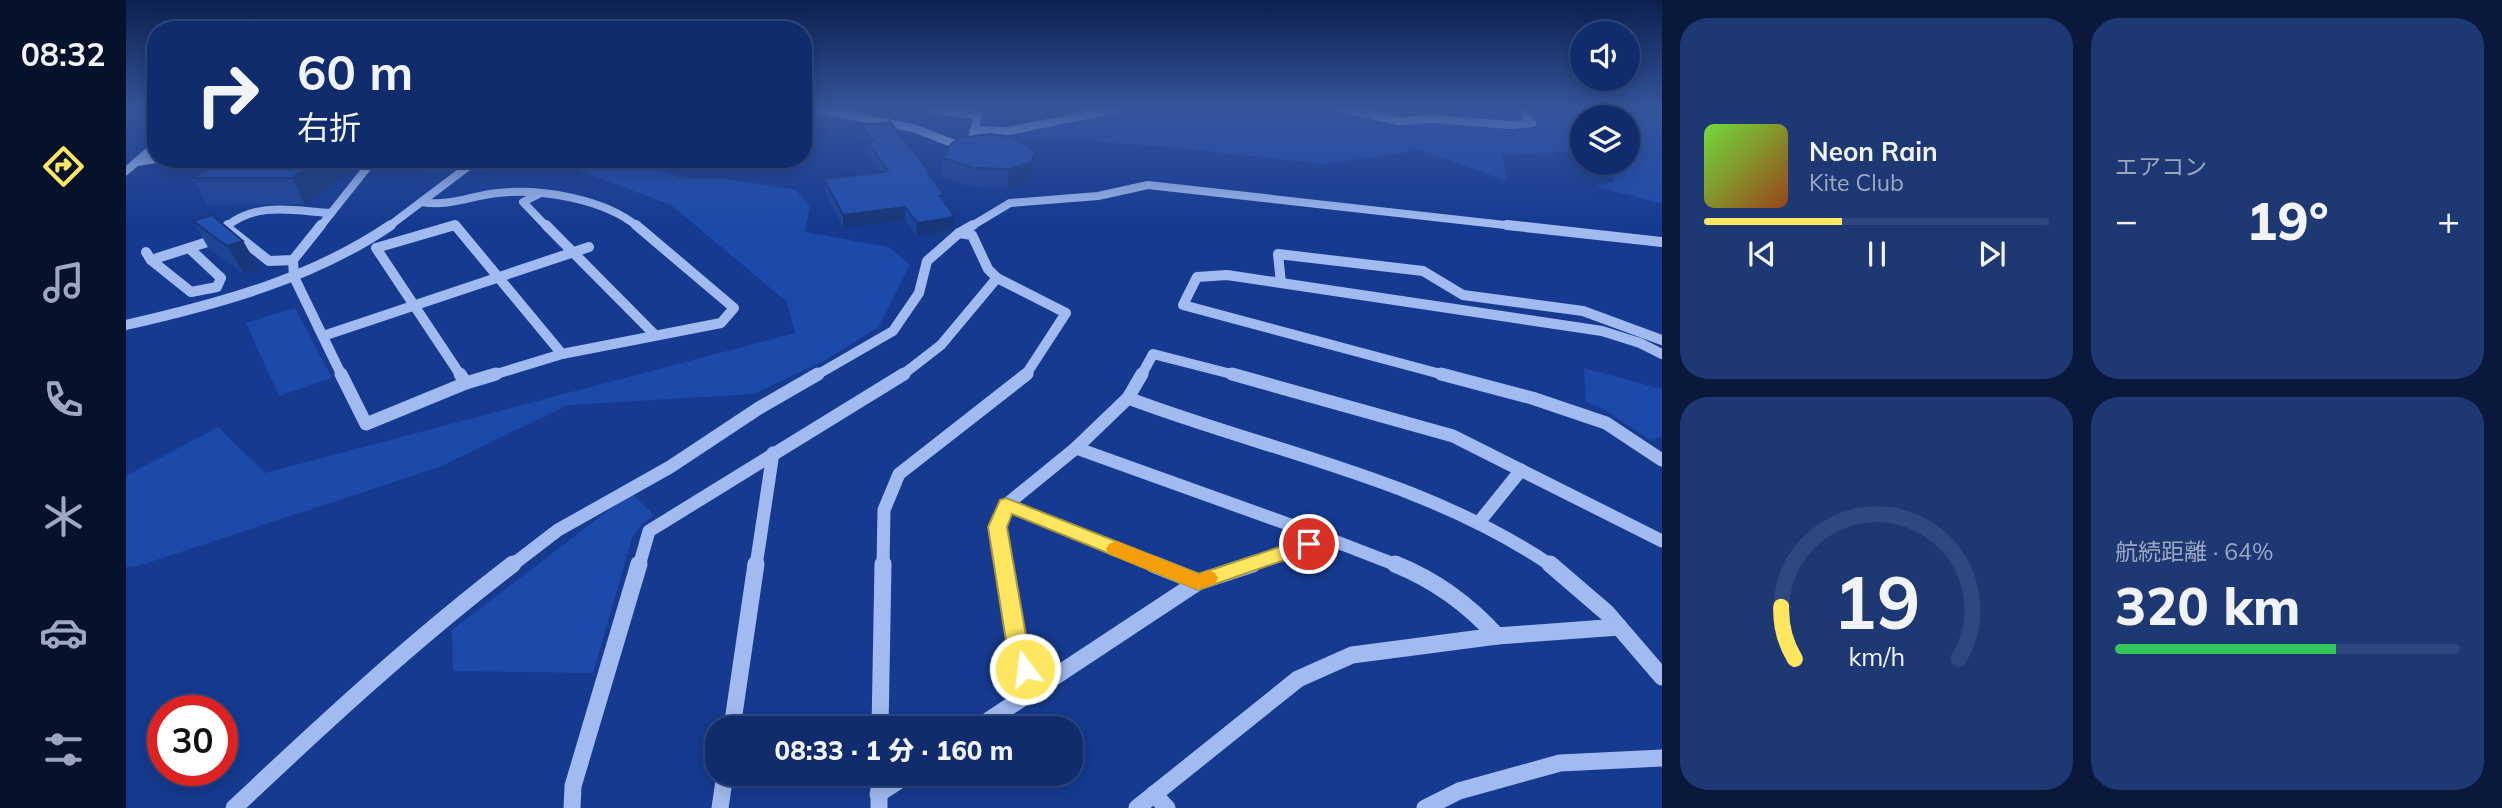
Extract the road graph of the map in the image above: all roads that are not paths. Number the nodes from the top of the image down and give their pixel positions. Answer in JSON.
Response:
{"nodes":[{"id":1,"x":147,"y":152,"type":"edge"},
{"id":2,"x":147,"y":160,"type":"edge"},
{"id":3,"x":136,"y":162,"type":"junction"},
{"id":4,"x":367,"y":168,"type":"edge"},
{"id":5,"x":466,"y":168,"type":"edge"},
{"id":6,"x":126,"y":171,"type":"edge"},
{"id":7,"x":540,"y":194,"type":"junction"},
{"id":8,"x":422,"y":202,"type":"junction"},
{"id":9,"x":331,"y":213,"type":"junction"},
{"id":10,"x":233,"y":233,"type":"junction"},
{"id":11,"x":959,"y":233,"type":"junction"},
{"id":12,"x":1662,"y":242,"type":"edge"},
{"id":13,"x":589,"y":247,"type":"dead end"},
{"id":14,"x":189,"y":248,"type":"junction"},
{"id":15,"x":572,"y":254,"type":"junction"},
{"id":16,"x":293,"y":260,"type":"junction"},
{"id":17,"x":294,"y":277,"type":"junction"},
{"id":18,"x":499,"y":277,"type":"junction"},
{"id":19,"x":997,"y":278,"type":"junction"},
{"id":20,"x":1281,"y":283,"type":"junction"},
{"id":21,"x":413,"y":306,"type":"junction"},
{"id":22,"x":126,"y":325,"type":"edge"},
{"id":23,"x":654,"y":334,"type":"junction"},
{"id":24,"x":323,"y":336,"type":"junction"},
{"id":25,"x":1662,"y":340,"type":"edge"},
{"id":26,"x":562,"y":354,"type":"junction"},
{"id":27,"x":1662,"y":354,"type":"edge"},
{"id":28,"x":466,"y":383,"type":"junction"},
{"id":29,"x":1128,"y":398,"type":"junction"},
{"id":30,"x":1076,"y":448,"type":"junction"},
{"id":31,"x":773,"y":453,"type":"junction"},
{"id":32,"x":1662,"y":460,"type":"edge"},
{"id":33,"x":1521,"y":470,"type":"junction"},
{"id":34,"x":1006,"y":505,"type":"junction"},
{"id":35,"x":1480,"y":521,"type":"junction"},
{"id":36,"x":1324,"y":537,"type":"junction"},
{"id":37,"x":1662,"y":541,"type":"edge"},
{"id":38,"x":1198,"y":582,"type":"junction"},
{"id":39,"x":1619,"y":627,"type":"junction"},
{"id":40,"x":1497,"y":636,"type":"junction"},
{"id":41,"x":1662,"y":677,"type":"edge"},
{"id":42,"x":1032,"y":691,"type":"junction"},
{"id":43,"x":734,"y":716,"type":"edge"},
{"id":44,"x":880,"y":716,"type":"edge"},
{"id":45,"x":995,"y":716,"type":"edge"},
{"id":46,"x":1662,"y":758,"type":"edge"},
{"id":47,"x":723,"y":786,"type":"edge"},
{"id":48,"x":895,"y":786,"type":"edge"},
{"id":49,"x":878,"y":801,"type":"edge"},
{"id":50,"x":1160,"y":801,"type":"edge"},
{"id":51,"x":234,"y":808,"type":"edge"},
{"id":52,"x":572,"y":808,"type":"edge"},
{"id":53,"x":720,"y":808,"type":"edge"},
{"id":54,"x":1137,"y":808,"type":"edge"},
{"id":55,"x":1425,"y":808,"type":"edge"}],
"edges":[{"from":1,"to":3,"type":"street"},
{"from":2,"to":3,"type":"street"},
{"from":3,"to":6,"type":"street"},
{"from":4,"to":9,"type":"street"},
{"from":5,"to":8,"type":"street"},
{"from":7,"to":8,"type":"street"},
{"from":7,"to":15,"type":"street"},
{"from":7,"to":23,"type":"street"},
{"from":8,"to":17,"type":"street"},
{"from":9,"to":10,"type":"street"},
{"from":9,"to":16,"type":"street"},
{"from":10,"to":14,"type":"street"},
{"from":10,"to":16,"type":"street"},
{"from":11,"to":12,"type":"street"},
{"from":11,"to":19,"type":"street"},
{"from":11,"to":51,"type":"street"},
{"from":13,"to":15,"type":"street"},
{"from":14,"to":14,"type":"street"},
{"from":15,"to":18,"type":"street"},
{"from":15,"to":23,"type":"street"},
{"from":16,"to":17,"type":"street"},
{"from":17,"to":22,"type":"street"},
{"from":17,"to":24,"type":"street"},
{"from":18,"to":21,"type":"street"},
{"from":18,"to":21,"type":"street"},
{"from":18,"to":26,"type":"street"},
{"from":19,"to":31,"type":"street"},
{"from":19,"to":44,"type":"street"},
{"from":20,"to":25,"type":"street"},
{"from":20,"to":27,"type":"street"},
{"from":20,"to":32,"type":"street"},
{"from":21,"to":24,"type":"street"},
{"from":21,"to":28,"type":"street"},
{"from":23,"to":26,"type":"street"},
{"from":24,"to":28,"type":"street"},
{"from":26,"to":28,"type":"street"},
{"from":29,"to":30,"type":"street"},
{"from":29,"to":33,"type":"street"},
{"from":29,"to":35,"type":"street"},
{"from":30,"to":34,"type":"street"},
{"from":30,"to":36,"type":"street"},
{"from":31,"to":43,"type":"street"},
{"from":31,"to":52,"type":"street"},
{"from":33,"to":35,"type":"street"},
{"from":33,"to":37,"type":"street"},
{"from":34,"to":38,"type":"street"},
{"from":34,"to":42,"type":"street"},
{"from":35,"to":39,"type":"street"},
{"from":36,"to":38,"type":"street"},
{"from":36,"to":40,"type":"street"},
{"from":38,"to":42,"type":"street"},
{"from":39,"to":40,"type":"street"},
{"from":39,"to":41,"type":"street"},
{"from":40,"to":50,"type":"street"},
{"from":42,"to":45,"type":"street"},
{"from":46,"to":55,"type":"street"},
{"from":47,"to":53,"type":"street"},
{"from":48,"to":49,"type":"street"},
{"from":50,"to":54,"type":"street"}]}
